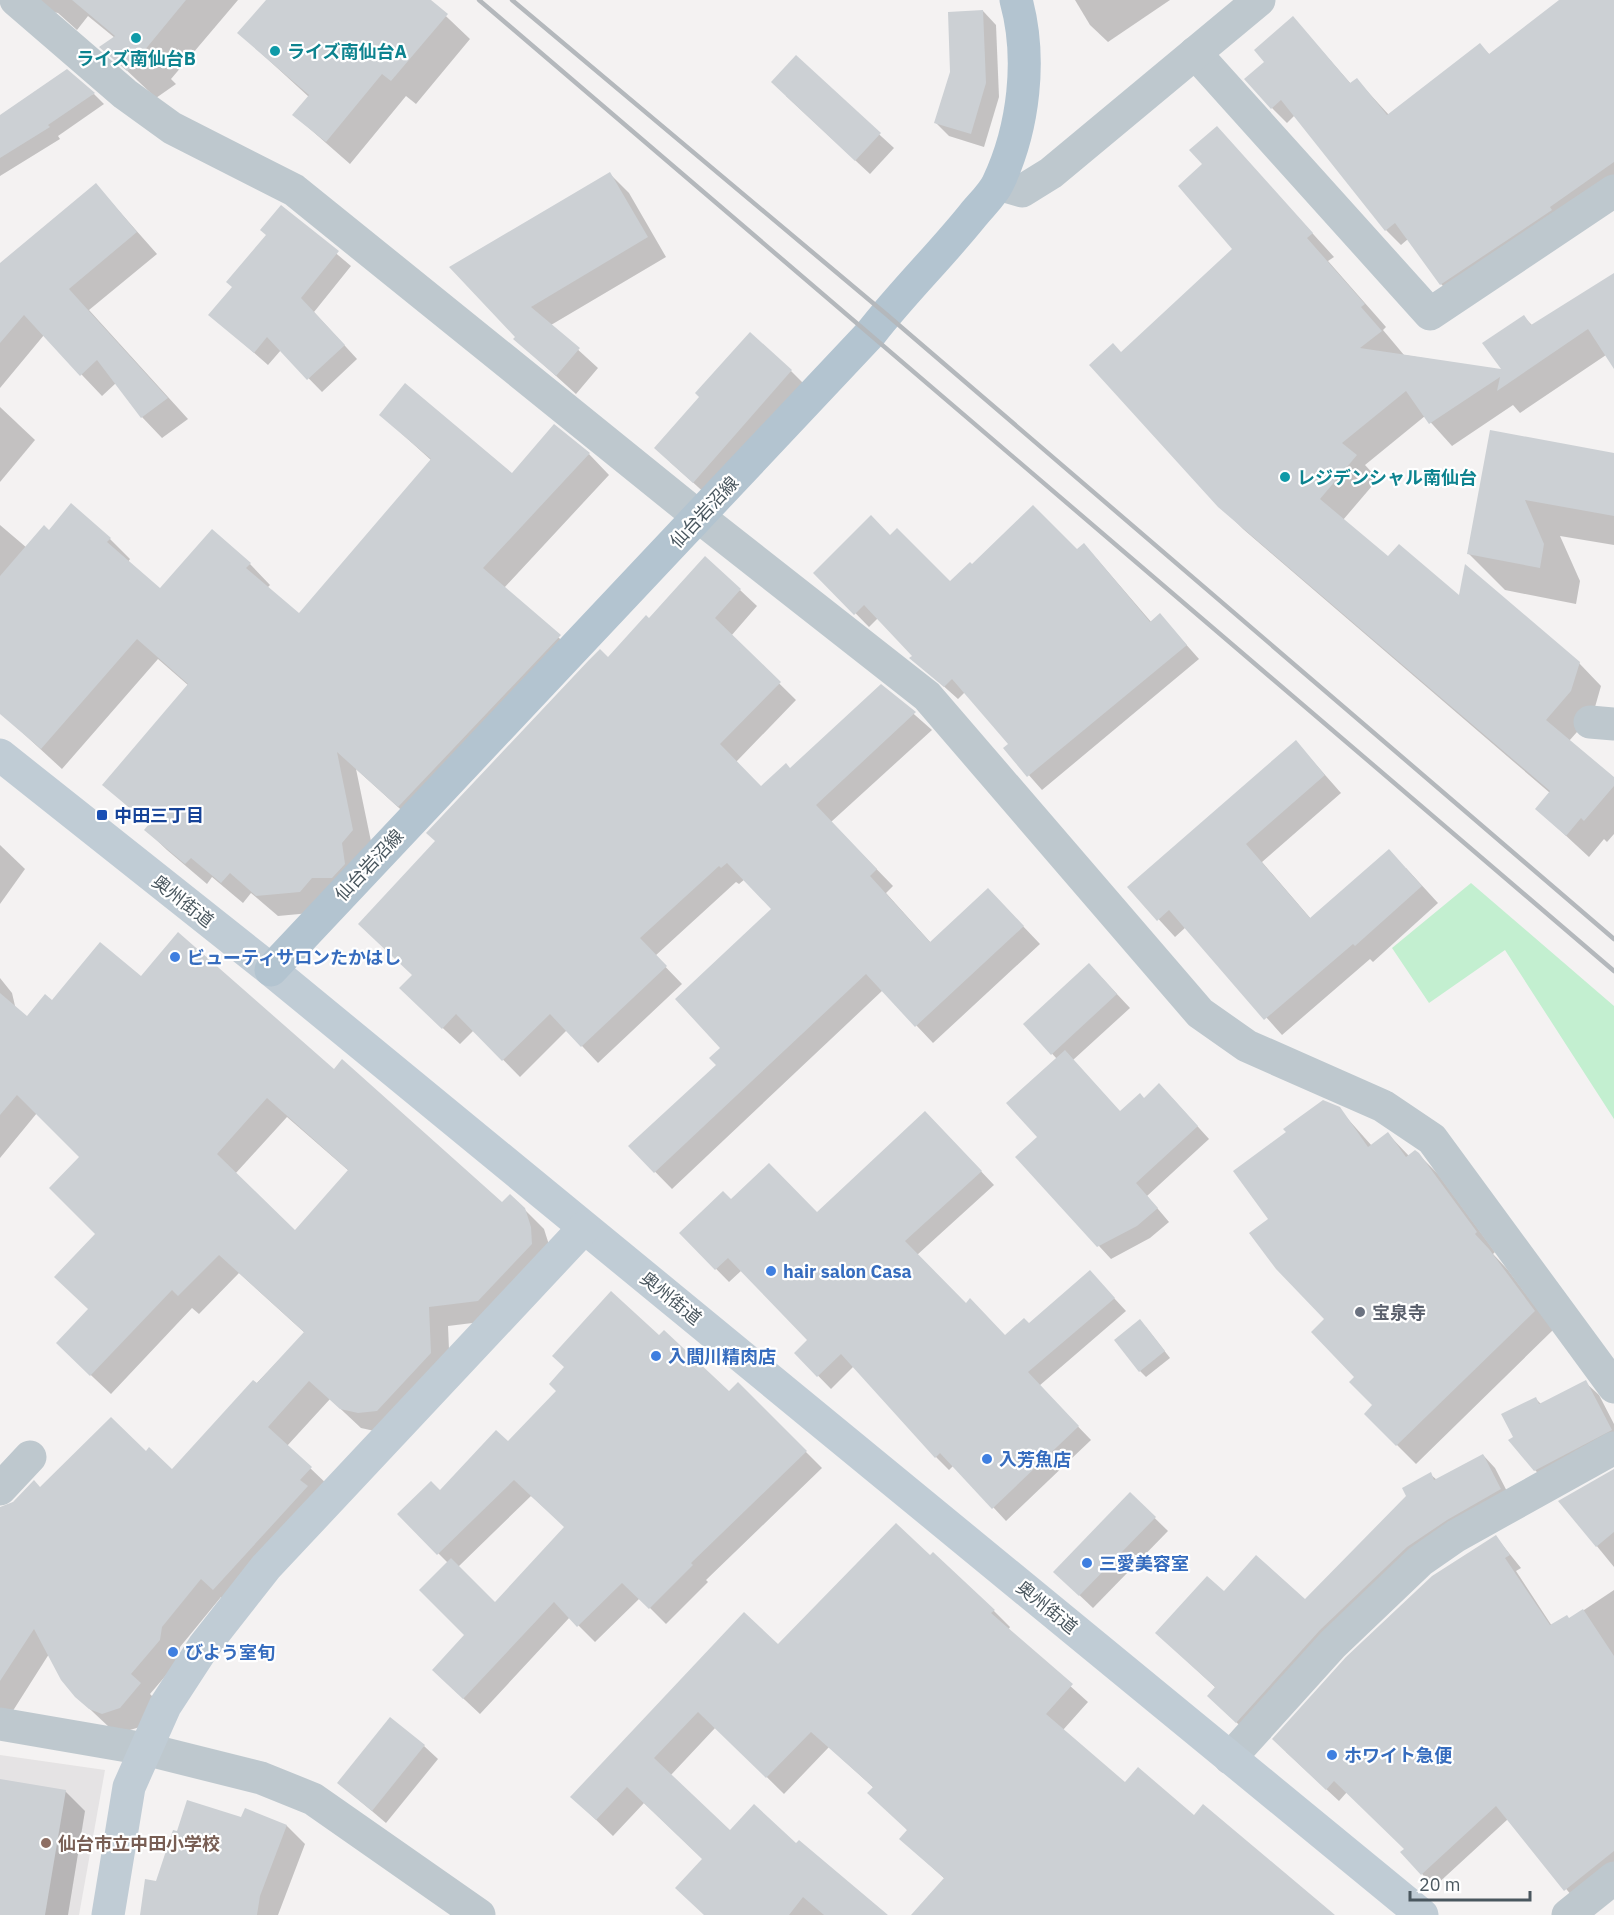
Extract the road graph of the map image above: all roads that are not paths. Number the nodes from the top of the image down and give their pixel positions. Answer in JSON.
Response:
{"nodes":[{"id":1,"x":16,"y":0,"type":"edge"},
{"id":2,"x":1016,"y":0,"type":"edge"},
{"id":3,"x":1259,"y":0,"type":"edge"},
{"id":4,"x":1195,"y":53,"type":"junction"},
{"id":5,"x":998,"y":184,"type":"junction"},
{"id":6,"x":1614,"y":191,"type":"edge"},
{"id":7,"x":699,"y":517,"type":"junction"},
{"id":8,"x":0,"y":755,"type":"edge"},
{"id":9,"x":271,"y":970,"type":"junction"},
{"id":10,"x":584,"y":1228,"type":"junction"},
{"id":11,"x":1614,"y":1387,"type":"edge"},
{"id":12,"x":1614,"y":1448,"type":"edge"},
{"id":13,"x":30,"y":1457,"type":"dead end"},
{"id":14,"x":0,"y":1489,"type":"edge"},
{"id":15,"x":0,"y":1724,"type":"edge"},
{"id":16,"x":145,"y":1749,"type":"junction"},
{"id":17,"x":1230,"y":1758,"type":"junction"},
{"id":18,"x":1614,"y":1878,"type":"edge"},
{"id":19,"x":108,"y":1915,"type":"edge"},
{"id":20,"x":479,"y":1915,"type":"edge"},
{"id":21,"x":1422,"y":1915,"type":"edge"},
{"id":22,"x":1568,"y":1915,"type":"edge"}],
"edges":[{"from":1,"to":7,"type":"street"},
{"from":2,"to":5,"type":"main road","name":"仙台岩沼線"},
{"from":3,"to":4,"type":"street"},
{"from":4,"to":5,"type":"street"},
{"from":4,"to":6,"type":"street"},
{"from":5,"to":7,"type":"main road","name":"仙台岩沼線"},
{"from":7,"to":9,"type":"main road","name":"仙台岩沼線"},
{"from":7,"to":11,"type":"street"},
{"from":8,"to":9,"type":"main road","name":"奥州街道"},
{"from":9,"to":10,"type":"main road","name":"奥州街道"},
{"from":10,"to":16,"type":"main road"},
{"from":10,"to":17,"type":"main road","name":"奥州街道"},
{"from":12,"to":17,"type":"street"},
{"from":13,"to":14,"type":"street"},
{"from":15,"to":16,"type":"street"},
{"from":16,"to":19,"type":"main road"},
{"from":16,"to":20,"type":"street"},
{"from":17,"to":21,"type":"main road","name":"奥州街道"},
{"from":18,"to":22,"type":"street"}]}
